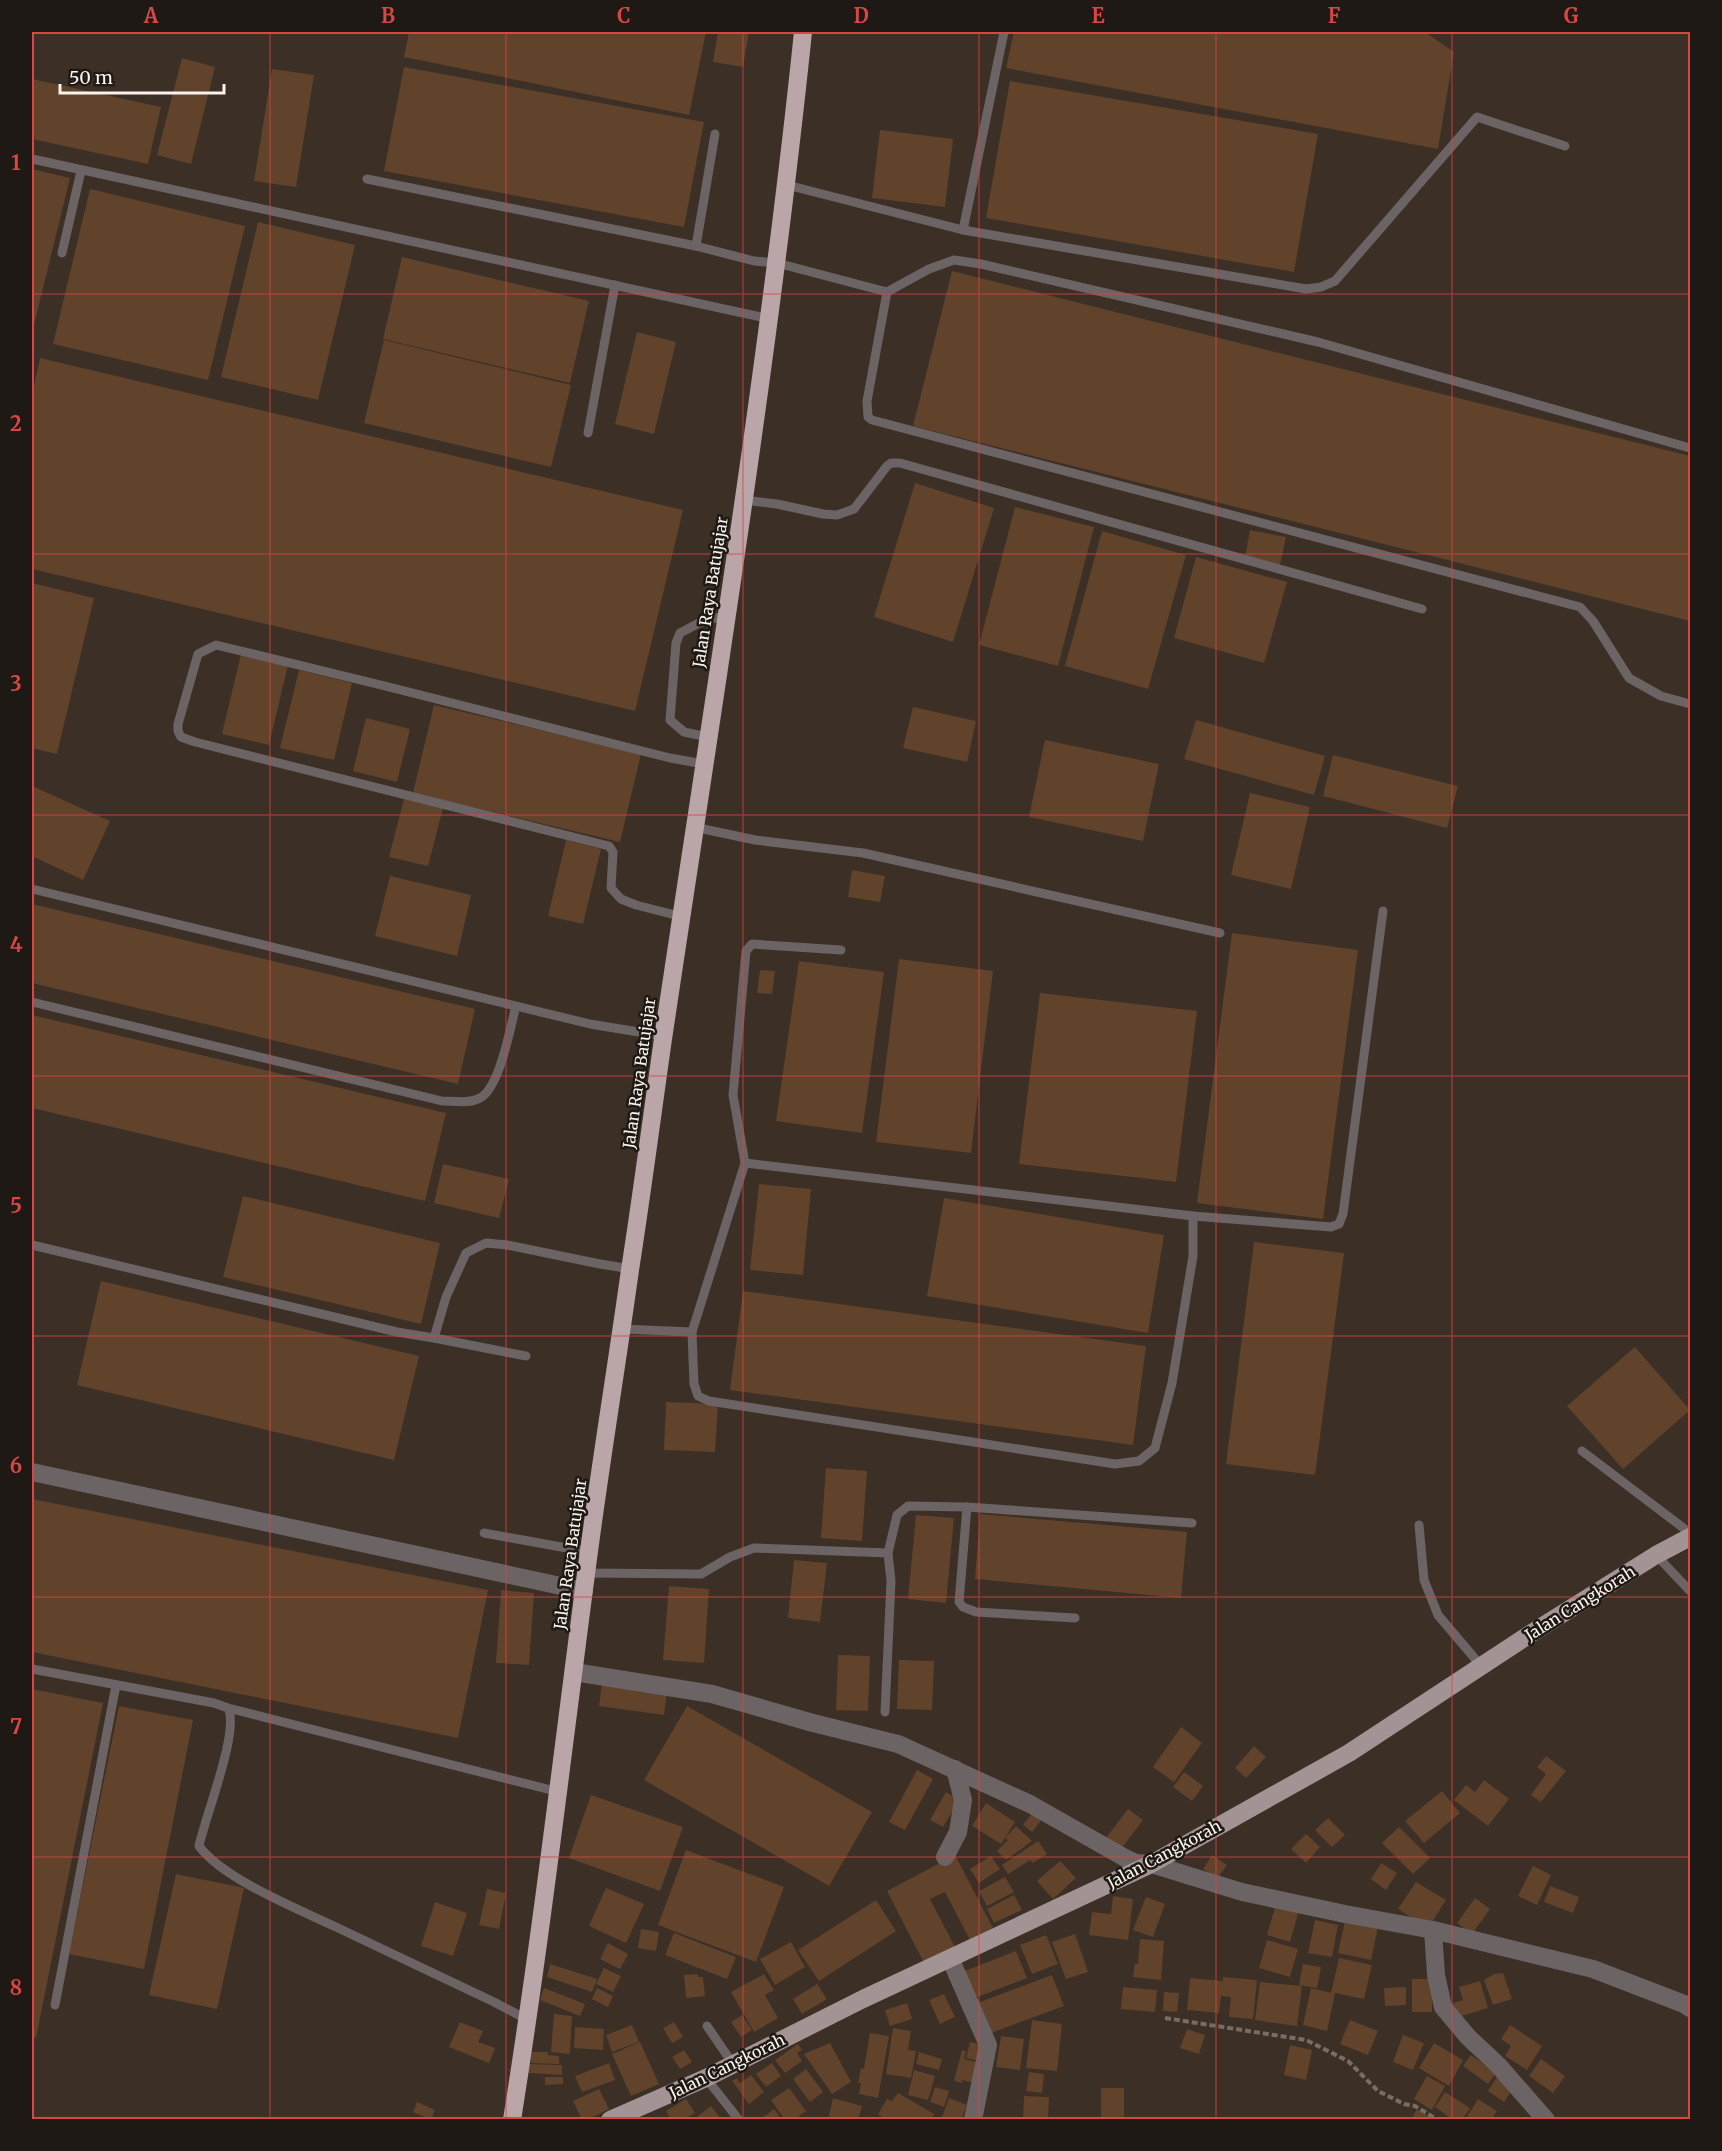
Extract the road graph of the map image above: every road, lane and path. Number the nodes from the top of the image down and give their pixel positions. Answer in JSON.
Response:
{"nodes":[{"id":1,"x":803,"y":32,"type":"edge"},
{"id":2,"x":1004,"y":32,"type":"edge"},
{"id":3,"x":716,"y":134,"type":"dead end"},
{"id":4,"x":1565,"y":146,"type":"dead end"},
{"id":5,"x":32,"y":159,"type":"edge"},
{"id":6,"x":81,"y":171,"type":"junction"},
{"id":7,"x":368,"y":178,"type":"dead end"},
{"id":8,"x":787,"y":185,"type":"junction"},
{"id":9,"x":963,"y":230,"type":"junction"},
{"id":10,"x":696,"y":246,"type":"junction"},
{"id":11,"x":62,"y":253,"type":"dead end"},
{"id":12,"x":777,"y":263,"type":"junction"},
{"id":13,"x":615,"y":285,"type":"junction"},
{"id":14,"x":887,"y":292,"type":"junction"},
{"id":15,"x":770,"y":319,"type":"junction"},
{"id":16,"x":588,"y":433,"type":"dead end"},
{"id":17,"x":1690,"y":448,"type":"edge"},
{"id":18,"x":744,"y":500,"type":"junction"},
{"id":19,"x":1422,"y":609,"type":"dead end"},
{"id":20,"x":726,"y":615,"type":"junction"},
{"id":21,"x":1690,"y":704,"type":"edge"},
{"id":22,"x":708,"y":737,"type":"junction"},
{"id":23,"x":704,"y":764,"type":"junction"},
{"id":24,"x":694,"y":827,"type":"junction"},
{"id":25,"x":32,"y":889,"type":"edge"},
{"id":26,"x":1383,"y":911,"type":"dead end"},
{"id":27,"x":683,"y":917,"type":"junction"},
{"id":28,"x":1220,"y":933,"type":"dead end"},
{"id":29,"x":841,"y":950,"type":"dead end"},
{"id":30,"x":32,"y":1002,"type":"edge"},
{"id":31,"x":516,"y":1006,"type":"junction"},
{"id":32,"x":663,"y":1036,"type":"junction"},
{"id":33,"x":745,"y":1163,"type":"junction"},
{"id":34,"x":1193,"y":1216,"type":"junction"},
{"id":35,"x":32,"y":1245,"type":"edge"},
{"id":36,"x":631,"y":1269,"type":"junction"},
{"id":37,"x":622,"y":1329,"type":"junction"},
{"id":38,"x":692,"y":1332,"type":"junction"},
{"id":39,"x":434,"y":1338,"type":"junction"},
{"id":40,"x":526,"y":1356,"type":"dead end"},
{"id":41,"x":1582,"y":1451,"type":"dead end"},
{"id":42,"x":32,"y":1472,"type":"edge"},
{"id":43,"x":967,"y":1507,"type":"junction"},
{"id":44,"x":1192,"y":1523,"type":"dead end"},
{"id":45,"x":1419,"y":1525,"type":"dead end"},
{"id":46,"x":484,"y":1533,"type":"dead end"},
{"id":47,"x":1690,"y":1533,"type":"edge"},
{"id":48,"x":1690,"y":1537,"type":"edge"},
{"id":49,"x":589,"y":1552,"type":"junction"},
{"id":50,"x":888,"y":1553,"type":"junction"},
{"id":51,"x":1656,"y":1555,"type":"junction"},
{"id":52,"x":585,"y":1582,"type":"junction"},
{"id":53,"x":1690,"y":1591,"type":"edge"},
{"id":54,"x":1075,"y":1618,"type":"dead end"},
{"id":55,"x":1482,"y":1667,"type":"junction"},
{"id":56,"x":32,"y":1669,"type":"edge"},
{"id":57,"x":574,"y":1672,"type":"junction"},
{"id":58,"x":116,"y":1685,"type":"junction"},
{"id":59,"x":228,"y":1708,"type":"junction"},
{"id":60,"x":885,"y":1712,"type":"dead end"},
{"id":61,"x":955,"y":1768,"type":"junction"},
{"id":62,"x":559,"y":1792,"type":"junction"},
{"id":63,"x":945,"y":1857,"type":"dead end"},
{"id":64,"x":1151,"y":1864,"type":"junction"},
{"id":65,"x":1433,"y":1930,"type":"junction"},
{"id":66,"x":950,"y":1958,"type":"junction"},
{"id":67,"x":55,"y":2005,"type":"dead end"},
{"id":68,"x":1690,"y":2008,"type":"edge"},
{"id":69,"x":1165,"y":2018,"type":"dead end"},
{"id":70,"x":528,"y":2020,"type":"junction"},
{"id":71,"x":707,"y":2026,"type":"dead end"},
{"id":72,"x":733,"y":2064,"type":"junction"},
{"id":73,"x":706,"y":2078,"type":"junction"},
{"id":74,"x":512,"y":2120,"type":"edge"},
{"id":75,"x":610,"y":2120,"type":"edge"},
{"id":76,"x":739,"y":2120,"type":"edge"},
{"id":77,"x":973,"y":2120,"type":"edge"},
{"id":78,"x":1438,"y":2120,"type":"edge"},
{"id":79,"x":1546,"y":2120,"type":"edge"}],
"edges":[{"from":1,"to":8,"type":"highway","name":"Jalan Raya Batujajar"},
{"from":2,"to":9,"type":"lane"},
{"from":3,"to":10,"type":"lane"},
{"from":4,"to":9,"type":"lane"},
{"from":5,"to":6,"type":"lane"},
{"from":6,"to":11,"type":"lane"},
{"from":6,"to":13,"type":"lane"},
{"from":7,"to":10,"type":"lane"},
{"from":8,"to":9,"type":"lane"},
{"from":8,"to":12,"type":"highway","name":"Jalan Raya Batujajar"},
{"from":10,"to":12,"type":"lane"},
{"from":12,"to":14,"type":"lane"},
{"from":12,"to":15,"type":"highway","name":"Jalan Raya Batujajar"},
{"from":13,"to":15,"type":"lane"},
{"from":13,"to":16,"type":"lane"},
{"from":14,"to":17,"type":"lane"},
{"from":14,"to":21,"type":"lane"},
{"from":15,"to":18,"type":"highway","name":"Jalan Raya Batujajar"},
{"from":18,"to":19,"type":"lane"},
{"from":18,"to":20,"type":"highway","name":"Jalan Raya Batujajar"},
{"from":20,"to":22,"type":"highway","name":"Jalan Raya Batujajar"},
{"from":20,"to":22,"type":"lane"},
{"from":22,"to":23,"type":"highway","name":"Jalan Raya Batujajar"},
{"from":23,"to":24,"type":"highway","name":"Jalan Raya Batujajar"},
{"from":23,"to":27,"type":"lane"},
{"from":24,"to":27,"type":"highway","name":"Jalan Raya Batujajar"},
{"from":24,"to":28,"type":"lane"},
{"from":25,"to":31,"type":"lane"},
{"from":26,"to":34,"type":"lane"},
{"from":27,"to":32,"type":"highway","name":"Jalan Raya Batujajar"},
{"from":29,"to":33,"type":"lane"},
{"from":30,"to":31,"type":"lane"},
{"from":31,"to":32,"type":"lane"},
{"from":32,"to":36,"type":"highway","name":"Jalan Raya Batujajar"},
{"from":33,"to":34,"type":"lane"},
{"from":33,"to":38,"type":"lane"},
{"from":34,"to":38,"type":"lane"},
{"from":35,"to":39,"type":"lane"},
{"from":36,"to":37,"type":"highway","name":"Jalan Raya Batujajar"},
{"from":36,"to":39,"type":"lane"},
{"from":37,"to":38,"type":"lane"},
{"from":37,"to":49,"type":"highway","name":"Jalan Raya Batujajar"},
{"from":39,"to":40,"type":"lane"},
{"from":41,"to":47,"type":"lane"},
{"from":42,"to":52,"type":"street"},
{"from":43,"to":44,"type":"lane"},
{"from":43,"to":50,"type":"lane"},
{"from":43,"to":54,"type":"lane"},
{"from":45,"to":55,"type":"lane"},
{"from":46,"to":49,"type":"lane"},
{"from":48,"to":51,"type":"main road","name":"Jalan Cangkorah"},
{"from":49,"to":52,"type":"highway","name":"Jalan Raya Batujajar"},
{"from":50,"to":52,"type":"lane"},
{"from":50,"to":60,"type":"lane"},
{"from":51,"to":53,"type":"lane"},
{"from":51,"to":55,"type":"main road","name":"Jalan Cangkorah"},
{"from":52,"to":57,"type":"highway","name":"Jalan Raya Batujajar"},
{"from":55,"to":64,"type":"main road","name":"Jalan Cangkorah"},
{"from":56,"to":58,"type":"lane"},
{"from":57,"to":61,"type":"street"},
{"from":57,"to":62,"type":"highway","name":"Jalan Raya Batujajar"},
{"from":58,"to":59,"type":"lane"},
{"from":58,"to":67,"type":"lane"},
{"from":59,"to":62,"type":"lane"},
{"from":59,"to":70,"type":"lane"},
{"from":61,"to":63,"type":"street"},
{"from":61,"to":64,"type":"street"},
{"from":62,"to":70,"type":"highway","name":"Jalan Raya Batujajar"},
{"from":64,"to":65,"type":"street"},
{"from":64,"to":66,"type":"main road","name":"Jalan Cangkorah"},
{"from":65,"to":68,"type":"street"},
{"from":65,"to":79,"type":"street"},
{"from":66,"to":72,"type":"main road","name":"Jalan Cangkorah"},
{"from":66,"to":77,"type":"street"},
{"from":69,"to":78,"type":"path"},
{"from":70,"to":74,"type":"highway","name":"Jalan Raya Batujajar"},
{"from":71,"to":72,"type":"lane"},
{"from":72,"to":73,"type":"main road","name":"Jalan Cangkorah"},
{"from":73,"to":75,"type":"main road","name":"Jalan Cangkorah"},
{"from":73,"to":76,"type":"lane"}]}
